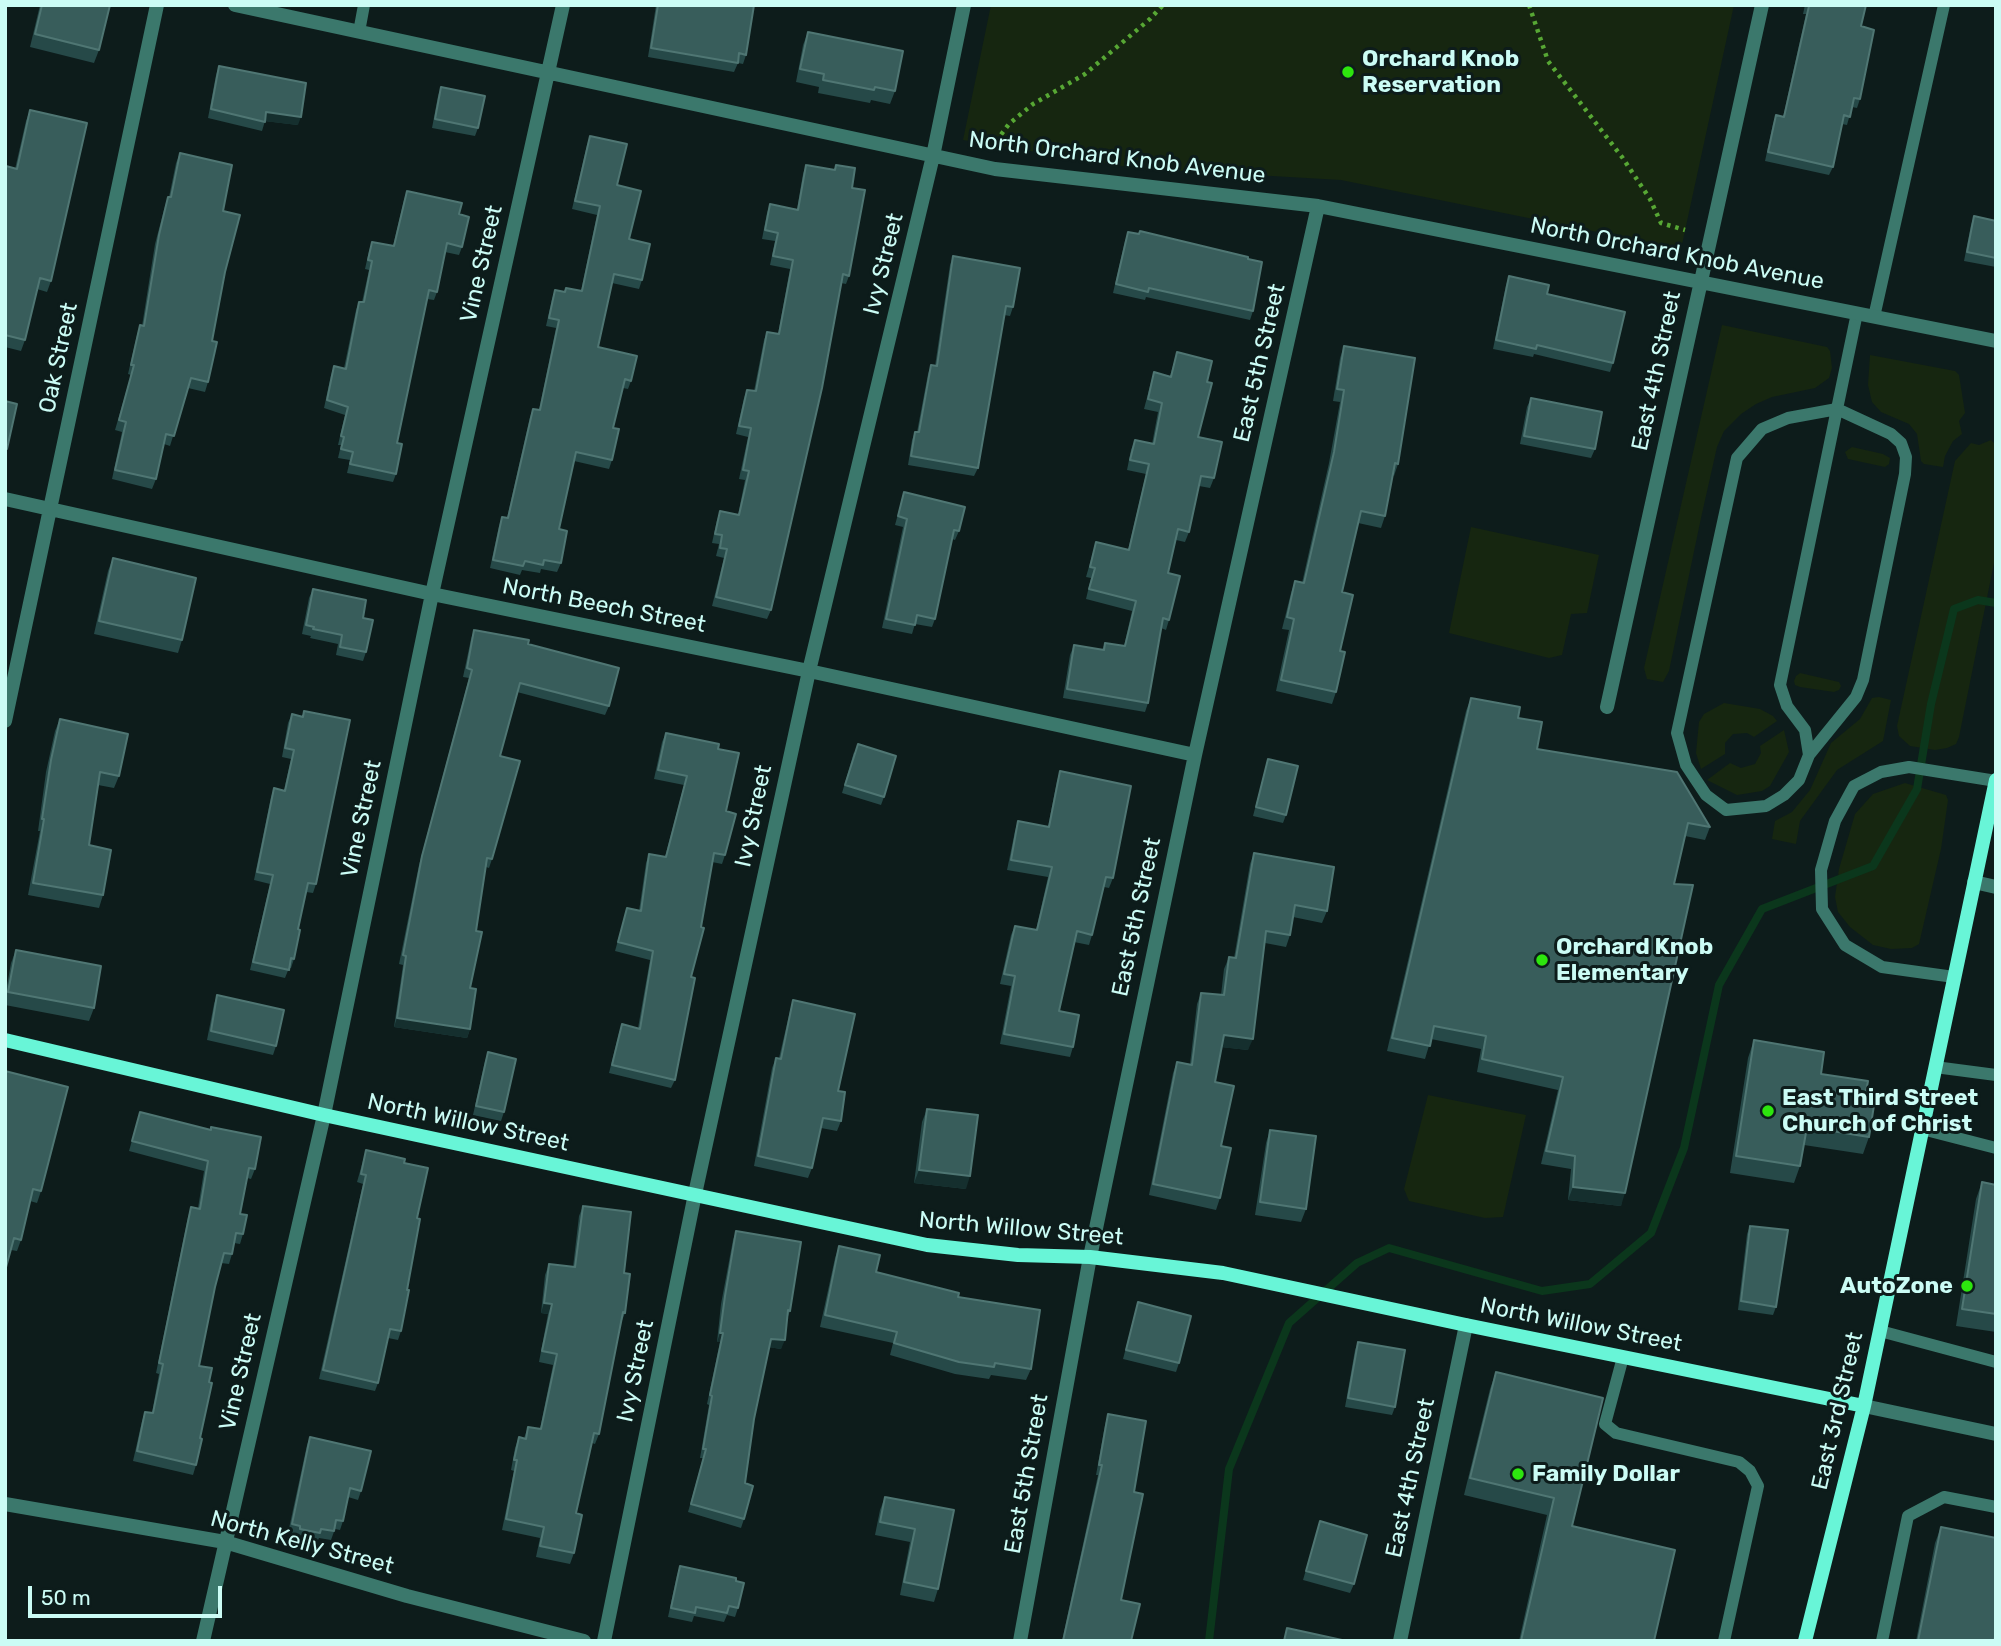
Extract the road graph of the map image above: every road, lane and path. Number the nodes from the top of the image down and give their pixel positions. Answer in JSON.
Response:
{"nodes":[{"id":1,"x":157,"y":5,"type":"edge"},
{"id":2,"x":235,"y":5,"type":"edge"},
{"id":3,"x":365,"y":5,"type":"edge"},
{"id":4,"x":563,"y":5,"type":"edge"},
{"id":5,"x":964,"y":5,"type":"edge"},
{"id":6,"x":1163,"y":5,"type":"edge"},
{"id":7,"x":1530,"y":5,"type":"edge"},
{"id":8,"x":1762,"y":5,"type":"edge"},
{"id":9,"x":1944,"y":5,"type":"edge"},
{"id":10,"x":359,"y":32,"type":"junction"},
{"id":11,"x":548,"y":72,"type":"junction"},
{"id":12,"x":933,"y":156,"type":"junction"},
{"id":13,"x":995,"y":169,"type":"junction"},
{"id":14,"x":1318,"y":206,"type":"junction"},
{"id":15,"x":1685,"y":230,"type":"dead end"},
{"id":16,"x":1700,"y":281,"type":"junction"},
{"id":17,"x":1857,"y":313,"type":"junction"},
{"id":18,"x":1874,"y":317,"type":"junction"},
{"id":19,"x":1996,"y":341,"type":"edge"},
{"id":20,"x":1837,"y":409,"type":"junction"},
{"id":21,"x":5,"y":499,"type":"edge"},
{"id":22,"x":50,"y":510,"type":"junction"},
{"id":23,"x":432,"y":594,"type":"junction"},
{"id":24,"x":809,"y":671,"type":"junction"},
{"id":25,"x":1607,"y":707,"type":"dead end"},
{"id":26,"x":5,"y":721,"type":"edge"},
{"id":27,"x":1195,"y":755,"type":"junction"},
{"id":28,"x":1809,"y":755,"type":"junction"},
{"id":29,"x":1996,"y":780,"type":"edge"},
{"id":30,"x":1974,"y":883,"type":"junction"},
{"id":31,"x":1996,"y":887,"type":"edge"},
{"id":32,"x":1954,"y":977,"type":"junction"},
{"id":33,"x":5,"y":1040,"type":"edge"},
{"id":34,"x":1935,"y":1067,"type":"junction"},
{"id":35,"x":1996,"y":1075,"type":"edge"},
{"id":36,"x":324,"y":1115,"type":"junction"},
{"id":37,"x":1922,"y":1129,"type":"junction"},
{"id":38,"x":1996,"y":1148,"type":"edge"},
{"id":39,"x":695,"y":1194,"type":"junction"},
{"id":40,"x":1090,"y":1257,"type":"junction"},
{"id":41,"x":1466,"y":1325,"type":"junction"},
{"id":42,"x":1880,"y":1331,"type":"junction"},
{"id":43,"x":1623,"y":1357,"type":"junction"},
{"id":44,"x":1996,"y":1362,"type":"edge"},
{"id":45,"x":1864,"y":1406,"type":"junction"},
{"id":46,"x":1996,"y":1434,"type":"edge"},
{"id":47,"x":5,"y":1504,"type":"edge"},
{"id":48,"x":1996,"y":1507,"type":"edge"},
{"id":49,"x":225,"y":1542,"type":"junction"},
{"id":50,"x":203,"y":1641,"type":"edge"},
{"id":51,"x":584,"y":1641,"type":"edge"},
{"id":52,"x":604,"y":1641,"type":"edge"},
{"id":53,"x":1020,"y":1641,"type":"edge"},
{"id":54,"x":1400,"y":1641,"type":"edge"},
{"id":55,"x":1724,"y":1641,"type":"edge"},
{"id":56,"x":1805,"y":1641,"type":"edge"},
{"id":57,"x":1882,"y":1641,"type":"edge"}],
"edges":[{"from":1,"to":22,"type":"street","name":"Oak Street"},
{"from":2,"to":10,"type":"street","name":"North Orchard Knob Avenue"},
{"from":3,"to":10,"type":"lane"},
{"from":4,"to":11,"type":"street","name":"Vine Street"},
{"from":5,"to":12,"type":"street","name":"Ivy Street"},
{"from":6,"to":13,"type":"path"},
{"from":7,"to":15,"type":"path"},
{"from":8,"to":16,"type":"street","name":"East 4th Street"},
{"from":9,"to":18,"type":"lane"},
{"from":10,"to":11,"type":"street","name":"North Orchard Knob Avenue"},
{"from":11,"to":12,"type":"street","name":"North Orchard Knob Avenue"},
{"from":11,"to":23,"type":"street","name":"Vine Street"},
{"from":12,"to":13,"type":"street","name":"North Orchard Knob Avenue"},
{"from":12,"to":24,"type":"street","name":"Ivy Street"},
{"from":13,"to":14,"type":"street","name":"North Orchard Knob Avenue"},
{"from":14,"to":16,"type":"street","name":"North Orchard Knob Avenue"},
{"from":14,"to":27,"type":"street","name":"East 5th Street"},
{"from":16,"to":17,"type":"street","name":"North Orchard Knob Avenue"},
{"from":16,"to":25,"type":"street","name":"East 4th Street"},
{"from":17,"to":18,"type":"street","name":"North Orchard Knob Avenue"},
{"from":17,"to":20,"type":"lane"},
{"from":18,"to":19,"type":"street","name":"North Orchard Knob Avenue"},
{"from":20,"to":28,"type":"lane"},
{"from":20,"to":28,"type":"lane"},
{"from":20,"to":28,"type":"lane"},
{"from":21,"to":22,"type":"street","name":"North Beech Street"},
{"from":22,"to":23,"type":"street","name":"North Beech Street"},
{"from":22,"to":26,"type":"street","name":"Oak Street"},
{"from":23,"to":24,"type":"street","name":"North Beech Street"},
{"from":23,"to":36,"type":"street","name":"Vine Street"},
{"from":24,"to":27,"type":"street","name":"North Beech Street"},
{"from":24,"to":39,"type":"street","name":"Ivy Street"},
{"from":27,"to":40,"type":"street","name":"East 5th Street"},
{"from":29,"to":30,"type":"main road","name":"East 3rd Street"},
{"from":29,"to":32,"type":"lane"},
{"from":30,"to":31,"type":"street"},
{"from":30,"to":32,"type":"main road","name":"East 3rd Street"},
{"from":32,"to":34,"type":"main road","name":"East 3rd Street"},
{"from":33,"to":36,"type":"main road","name":"North Willow Street"},
{"from":34,"to":35,"type":"lane"},
{"from":34,"to":37,"type":"main road","name":"East 3rd Street"},
{"from":36,"to":39,"type":"main road","name":"North Willow Street"},
{"from":36,"to":49,"type":"street","name":"Vine Street"},
{"from":37,"to":38,"type":"lane"},
{"from":37,"to":42,"type":"main road","name":"East 3rd Street"},
{"from":39,"to":40,"type":"main road","name":"North Willow Street"},
{"from":39,"to":52,"type":"street","name":"Ivy Street"},
{"from":40,"to":41,"type":"main road","name":"North Willow Street"},
{"from":40,"to":53,"type":"street","name":"East 5th Street"},
{"from":41,"to":43,"type":"main road","name":"North Willow Street"},
{"from":41,"to":54,"type":"street","name":"East 4th Street"},
{"from":42,"to":44,"type":"lane"},
{"from":42,"to":45,"type":"main road","name":"East 3rd Street"},
{"from":43,"to":45,"type":"main road","name":"North Willow Street"},
{"from":43,"to":55,"type":"lane"},
{"from":45,"to":46,"type":"street","name":"North Willow Street"},
{"from":45,"to":56,"type":"main road","name":"East 3rd Street"},
{"from":47,"to":49,"type":"street","name":"North Kelly Street"},
{"from":48,"to":57,"type":"lane"},
{"from":49,"to":50,"type":"street","name":"Vine Street"},
{"from":49,"to":51,"type":"street","name":"North Kelly Street"}]}
